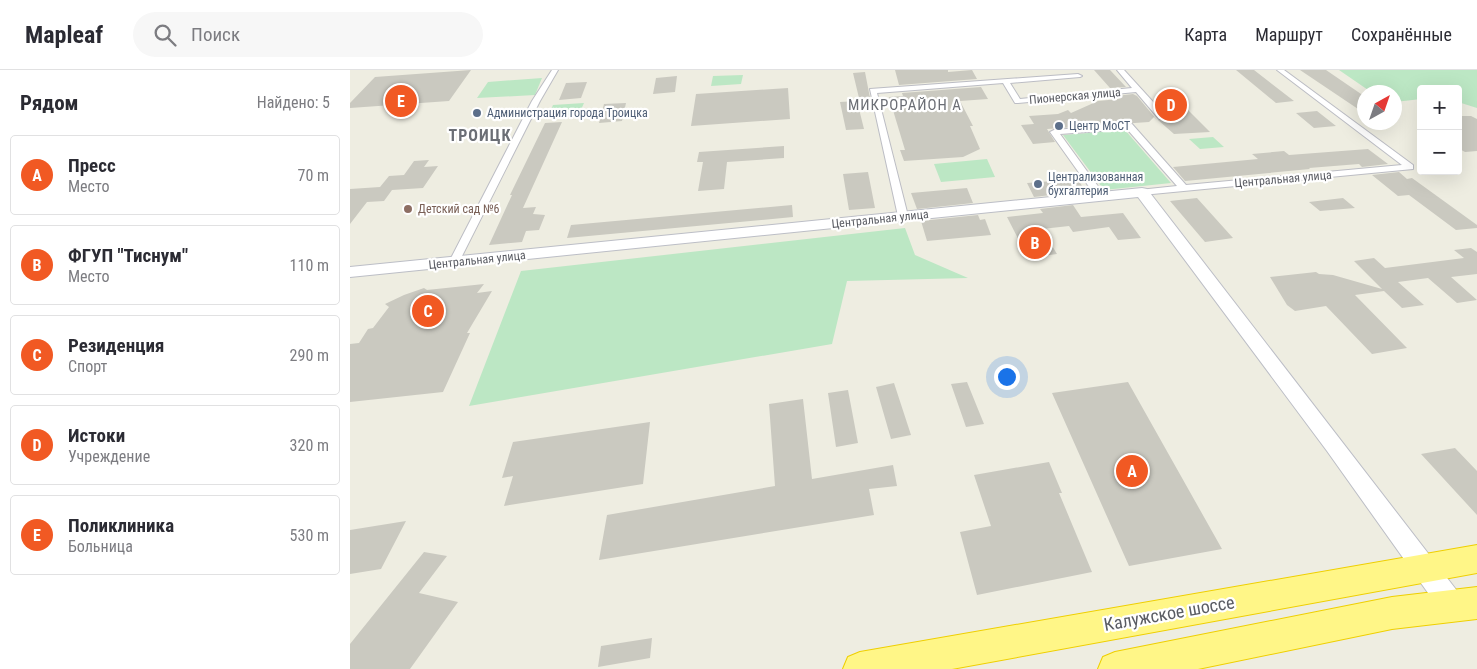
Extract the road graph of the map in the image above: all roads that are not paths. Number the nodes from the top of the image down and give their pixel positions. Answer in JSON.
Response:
{"nodes":[{"id":1,"x":555,"y":70,"type":"edge"},
{"id":2,"x":1120,"y":70,"type":"edge"},
{"id":3,"x":1280,"y":70,"type":"edge"},
{"id":4,"x":1078,"y":76,"type":"dead end"},
{"id":5,"x":1005,"y":81,"type":"junction"},
{"id":6,"x":1138,"y":90,"type":"junction"},
{"id":7,"x":1162,"y":117,"type":"dead end"},
{"id":8,"x":1184,"y":188,"type":"junction"},
{"id":9,"x":1142,"y":192,"type":"junction"},
{"id":10,"x":1100,"y":196,"type":"junction"},
{"id":11,"x":903,"y":216,"type":"junction"},
{"id":12,"x":454,"y":262,"type":"junction"},
{"id":13,"x":350,"y":272,"type":"edge"},
{"id":14,"x":1477,"y":559,"type":"edge"},
{"id":15,"x":1424,"y":567,"type":"junction"},
{"id":16,"x":1465,"y":604,"type":"edge"},
{"id":17,"x":860,"y":669,"type":"edge"},
{"id":18,"x":1115,"y":669,"type":"edge"}],
"edges":[{"from":1,"to":12,"type":"street"},
{"from":2,"to":6,"type":"street","name":"Пионерская улица"},
{"from":3,"to":8,"type":"street","name":"Центральная улица"},
{"from":4,"to":5,"type":"street"},
{"from":5,"to":6,"type":"street","name":"Пионерская улица"},
{"from":5,"to":11,"type":"street"},
{"from":6,"to":7,"type":"street","name":"Пионерская улица"},
{"from":8,"to":9,"type":"street","name":"Центральная улица"},
{"from":8,"to":10,"type":"street"},
{"from":9,"to":10,"type":"main road","name":"Центральная улица"},
{"from":9,"to":15,"type":"main road"},
{"from":10,"to":11,"type":"main road","name":"Центральная улица"},
{"from":11,"to":12,"type":"main road","name":"Центральная улица"},
{"from":12,"to":13,"type":"main road","name":"Центральная улица"},
{"from":14,"to":15,"type":"highway","name":"Калужское шоссе"},
{"from":15,"to":16,"type":"main road"},
{"from":15,"to":17,"type":"highway","name":"Калужское шоссе"},
{"from":16,"to":18,"type":"highway"}]}
